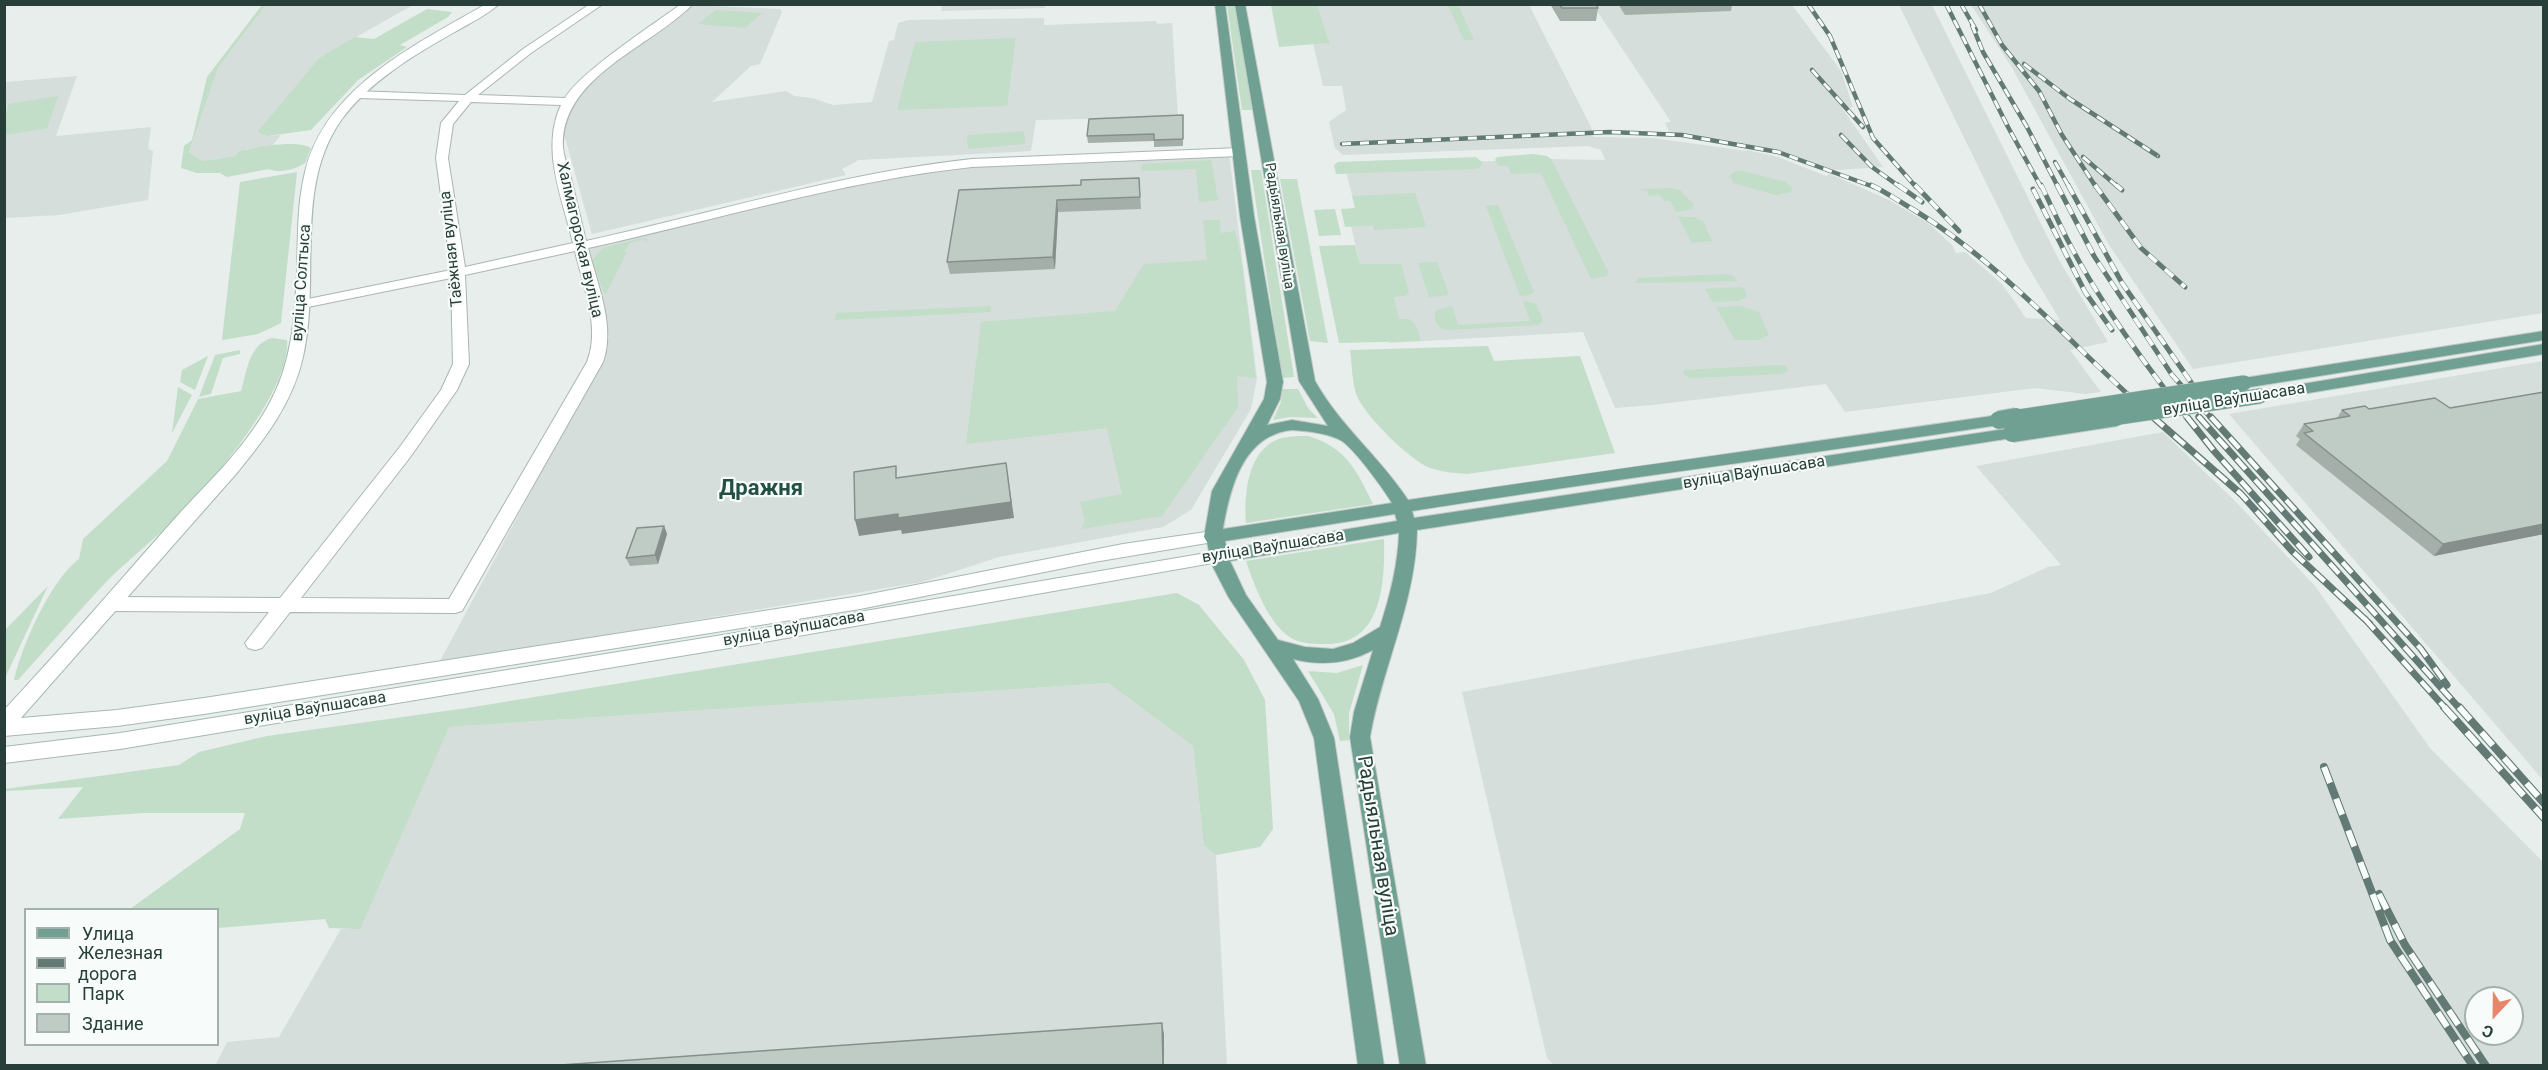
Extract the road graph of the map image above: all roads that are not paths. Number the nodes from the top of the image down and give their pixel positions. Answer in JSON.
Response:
{"nodes":[{"id":1,"x":494,"y":4,"type":"edge"},
{"id":2,"x":598,"y":4,"type":"edge"},
{"id":3,"x":688,"y":4,"type":"edge"},
{"id":4,"x":1220,"y":4,"type":"edge"},
{"id":5,"x":1240,"y":4,"type":"edge"},
{"id":6,"x":358,"y":94,"type":"junction"},
{"id":7,"x":468,"y":98,"type":"junction"},
{"id":8,"x":567,"y":102,"type":"junction"},
{"id":9,"x":1239,"y":152,"type":"junction"},
{"id":10,"x":580,"y":246,"type":"junction"},
{"id":11,"x":458,"y":271,"type":"junction"},
{"id":12,"x":303,"y":304,"type":"junction"},
{"id":13,"x":2544,"y":334,"type":"edge"},
{"id":14,"x":2544,"y":349,"type":"edge"},
{"id":15,"x":1345,"y":437,"type":"junction"},
{"id":16,"x":1250,"y":441,"type":"junction"},
{"id":17,"x":1402,"y":506,"type":"junction"},
{"id":18,"x":1409,"y":525,"type":"junction"},
{"id":19,"x":1213,"y":537,"type":"junction"},
{"id":20,"x":1218,"y":556,"type":"junction"},
{"id":21,"x":112,"y":604,"type":"junction"},
{"id":22,"x":288,"y":604,"type":"junction"},
{"id":23,"x":1389,"y":630,"type":"junction"},
{"id":24,"x":255,"y":644,"type":"dead end"},
{"id":25,"x":1272,"y":645,"type":"junction"},
{"id":26,"x":4,"y":726,"type":"edge"},
{"id":27,"x":4,"y":755,"type":"edge"},
{"id":28,"x":1371,"y":1065,"type":"edge"},
{"id":29,"x":1413,"y":1065,"type":"edge"}],
"edges":[{"from":1,"to":6,"type":"street","name":"вуліца Солтыса"},
{"from":2,"to":7,"type":"street","name":"Таёжная вуліца"},
{"from":3,"to":8,"type":"street","name":"Халмагорская вуліца"},
{"from":4,"to":9,"type":"main road","name":"Радыяльная вуліца"},
{"from":5,"to":15,"type":"main road","name":"Радыяльная вуліца"},
{"from":6,"to":7,"type":"street"},
{"from":6,"to":12,"type":"street","name":"вуліца Солтыса"},
{"from":7,"to":8,"type":"street"},
{"from":7,"to":11,"type":"street","name":"Таёжная вуліца"},
{"from":8,"to":10,"type":"street","name":"Халмагорская вуліца"},
{"from":9,"to":10,"type":"street"},
{"from":9,"to":16,"type":"main road","name":"Радыяльная вуліца"},
{"from":10,"to":11,"type":"street"},
{"from":10,"to":22,"type":"street","name":"Халмагорская вуліца"},
{"from":11,"to":12,"type":"street"},
{"from":11,"to":22,"type":"street","name":"Таёжная вуліца"},
{"from":12,"to":21,"type":"street","name":"вуліца Солтыса"},
{"from":13,"to":17,"type":"main road","name":"вуліца Ваўпшасава","bridge":true},
{"from":14,"to":18,"type":"main road","name":"вуліца Ваўпшасава","bridge":true},
{"from":15,"to":16,"type":"main road"},
{"from":15,"to":17,"type":"main road","name":"Радыяльная вуліца"},
{"from":16,"to":19,"type":"main road","name":"Радыяльная вуліца"},
{"from":17,"to":18,"type":"main road","name":"Радыяльная вуліца"},
{"from":17,"to":19,"type":"main road","name":"вуліца Ваўпшасава"},
{"from":18,"to":20,"type":"main road","name":"вуліца Ваўпшасава"},
{"from":18,"to":23,"type":"main road","name":"Радыяльная вуліца"},
{"from":19,"to":20,"type":"main road","name":"Радыяльная вуліца"},
{"from":19,"to":26,"type":"street","name":"вуліца Ваўпшасава"},
{"from":20,"to":25,"type":"main road","name":"Радыяльная вуліца"},
{"from":20,"to":27,"type":"street","name":"вуліца Ваўпшасава"},
{"from":21,"to":22,"type":"street"},
{"from":21,"to":26,"type":"street","name":"вуліца Солтыса"},
{"from":22,"to":24,"type":"street","name":"Таёжная вуліца"},
{"from":23,"to":25,"type":"main road"},
{"from":23,"to":29,"type":"main road","name":"Радыяльная вуліца"},
{"from":25,"to":28,"type":"main road","name":"Радыяльная вуліца"}]}
